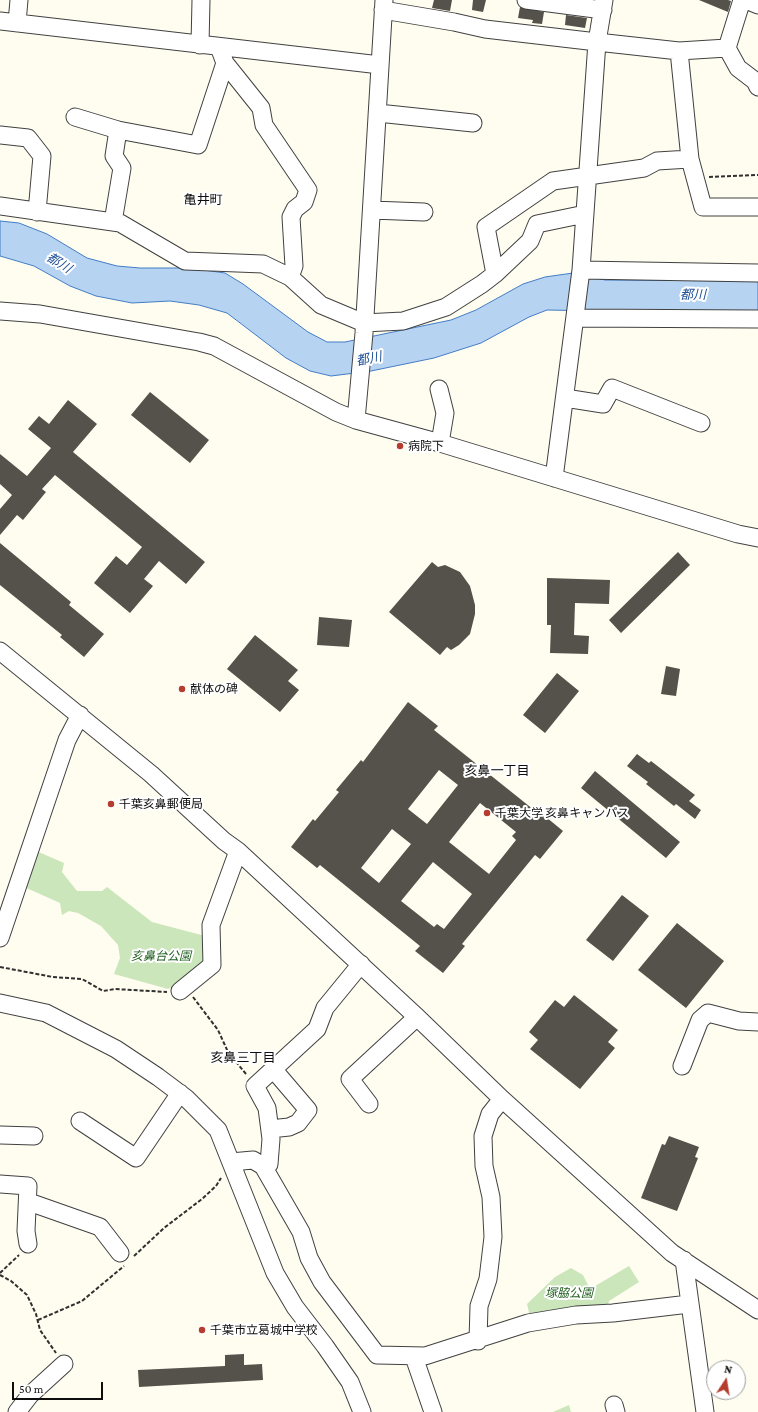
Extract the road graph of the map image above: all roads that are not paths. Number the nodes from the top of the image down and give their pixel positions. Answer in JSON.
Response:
{"nodes":[{"id":1,"x":19,"y":0,"type":"edge"},
{"id":2,"x":201,"y":0,"type":"edge"},
{"id":3,"x":526,"y":0,"type":"edge"},
{"id":4,"x":742,"y":0,"type":"edge"},
{"id":5,"x":746,"y":0,"type":"edge"},
{"id":6,"x":384,"y":5,"type":"edge"},
{"id":7,"x":603,"y":5,"type":"edge"},
{"id":8,"x":758,"y":5,"type":"edge"},
{"id":9,"x":0,"y":21,"type":"edge"},
{"id":10,"x":17,"y":23,"type":"junction"},
{"id":11,"x":597,"y":42,"type":"junction"},
{"id":12,"x":200,"y":45,"type":"junction"},
{"id":13,"x":219,"y":47,"type":"junction"},
{"id":14,"x":727,"y":48,"type":"junction"},
{"id":15,"x":679,"y":51,"type":"junction"},
{"id":16,"x":225,"y":63,"type":"junction"},
{"id":17,"x":380,"y":65,"type":"junction"},
{"id":18,"x":758,"y":87,"type":"edge"},
{"id":19,"x":378,"y":113,"type":"junction"},
{"id":20,"x":75,"y":118,"type":"dead end"},
{"id":21,"x":473,"y":123,"type":"dead end"},
{"id":22,"x":118,"y":130,"type":"junction"},
{"id":23,"x":0,"y":135,"type":"edge"},
{"id":24,"x":690,"y":159,"type":"junction"},
{"id":25,"x":588,"y":174,"type":"junction"},
{"id":26,"x":0,"y":206,"type":"edge"},
{"id":27,"x":758,"y":208,"type":"edge"},
{"id":28,"x":372,"y":210,"type":"junction"},
{"id":29,"x":36,"y":212,"type":"junction"},
{"id":30,"x":424,"y":212,"type":"dead end"},
{"id":31,"x":585,"y":214,"type":"junction"},
{"id":32,"x":113,"y":222,"type":"junction"},
{"id":33,"x":581,"y":270,"type":"junction"},
{"id":34,"x":758,"y":273,"type":"edge"},
{"id":35,"x":495,"y":274,"type":"junction"},
{"id":36,"x":290,"y":277,"type":"junction"},
{"id":37,"x":0,"y":311,"type":"edge"},
{"id":38,"x":575,"y":318,"type":"junction"},
{"id":39,"x":758,"y":319,"type":"edge"},
{"id":40,"x":364,"y":328,"type":"junction"},
{"id":41,"x":439,"y":389,"type":"dead end"},
{"id":42,"x":565,"y":398,"type":"junction"},
{"id":43,"x":356,"y":420,"type":"junction"},
{"id":44,"x":701,"y":423,"type":"dead end"},
{"id":45,"x":440,"y":443,"type":"junction"},
{"id":46,"x":554,"y":478,"type":"junction"},
{"id":47,"x":758,"y":538,"type":"edge"},
{"id":48,"x":0,"y":651,"type":"edge"},
{"id":49,"x":80,"y":715,"type":"junction"},
{"id":50,"x":238,"y":852,"type":"junction"},
{"id":51,"x":0,"y":938,"type":"edge"},
{"id":52,"x":361,"y":964,"type":"junction"},
{"id":53,"x":180,"y":991,"type":"road end"},
{"id":54,"x":0,"y":1003,"type":"edge"},
{"id":55,"x":417,"y":1017,"type":"junction"},
{"id":56,"x":758,"y":1022,"type":"edge"},
{"id":57,"x":682,"y":1066,"type":"dead end"},
{"id":58,"x":273,"y":1069,"type":"junction"},
{"id":59,"x":180,"y":1093,"type":"junction"},
{"id":60,"x":502,"y":1099,"type":"junction"},
{"id":61,"x":368,"y":1104,"type":"dead end"},
{"id":62,"x":80,"y":1121,"type":"dead end"},
{"id":63,"x":270,"y":1129,"type":"junction"},
{"id":64,"x":0,"y":1135,"type":"edge"},
{"id":65,"x":34,"y":1136,"type":"dead end"},
{"id":66,"x":231,"y":1162,"type":"junction"},
{"id":67,"x":263,"y":1166,"type":"junction"},
{"id":68,"x":0,"y":1184,"type":"edge"},
{"id":69,"x":29,"y":1202,"type":"junction"},
{"id":70,"x":28,"y":1244,"type":"road end"},
{"id":71,"x":126,"y":1258,"type":"road end"},
{"id":72,"x":684,"y":1260,"type":"junction"},
{"id":73,"x":690,"y":1304,"type":"junction"},
{"id":74,"x":758,"y":1310,"type":"edge"},
{"id":75,"x":478,"y":1341,"type":"junction"},
{"id":76,"x":414,"y":1357,"type":"junction"},
{"id":77,"x":64,"y":1364,"type":"road end"},
{"id":78,"x":17,"y":1412,"type":"edge"},
{"id":79,"x":362,"y":1412,"type":"edge"},
{"id":80,"x":433,"y":1412,"type":"edge"},
{"id":81,"x":705,"y":1412,"type":"edge"}],
"edges":[{"from":1,"to":10,"type":"street"},
{"from":2,"to":12,"type":"street"},
{"from":3,"to":7,"type":"street"},
{"from":4,"to":14,"type":"street"},
{"from":5,"to":8,"type":"street"},
{"from":6,"to":11,"type":"street"},
{"from":6,"to":17,"type":"street"},
{"from":7,"to":11,"type":"street"},
{"from":9,"to":10,"type":"street"},
{"from":10,"to":12,"type":"street"},
{"from":11,"to":15,"type":"street"},
{"from":11,"to":25,"type":"street"},
{"from":12,"to":13,"type":"street"},
{"from":13,"to":16,"type":"street"},
{"from":13,"to":17,"type":"street"},
{"from":14,"to":15,"type":"street"},
{"from":14,"to":18,"type":"street"},
{"from":15,"to":24,"type":"street"},
{"from":16,"to":22,"type":"street"},
{"from":16,"to":36,"type":"street"},
{"from":17,"to":19,"type":"street"},
{"from":19,"to":21,"type":"street"},
{"from":19,"to":28,"type":"street"},
{"from":20,"to":22,"type":"street"},
{"from":22,"to":32,"type":"street"},
{"from":23,"to":29,"type":"street"},
{"from":24,"to":25,"type":"street"},
{"from":24,"to":27,"type":"street"},
{"from":25,"to":31,"type":"street"},
{"from":25,"to":35,"type":"street"},
{"from":26,"to":29,"type":"street"},
{"from":28,"to":30,"type":"street"},
{"from":28,"to":40,"type":"street"},
{"from":29,"to":32,"type":"street"},
{"from":31,"to":33,"type":"street"},
{"from":31,"to":35,"type":"street"},
{"from":32,"to":36,"type":"street"},
{"from":33,"to":34,"type":"street"},
{"from":33,"to":38,"type":"street"},
{"from":35,"to":40,"type":"street"},
{"from":36,"to":40,"type":"street"},
{"from":37,"to":43,"type":"street"},
{"from":38,"to":39,"type":"street"},
{"from":38,"to":42,"type":"street"},
{"from":40,"to":43,"type":"street"},
{"from":41,"to":45,"type":"street"},
{"from":42,"to":44,"type":"street"},
{"from":42,"to":46,"type":"street"},
{"from":43,"to":45,"type":"street"},
{"from":45,"to":46,"type":"street"},
{"from":46,"to":47,"type":"street"},
{"from":48,"to":49,"type":"street"},
{"from":49,"to":50,"type":"street"},
{"from":49,"to":51,"type":"street"},
{"from":50,"to":52,"type":"street"},
{"from":50,"to":53,"type":"street"},
{"from":52,"to":55,"type":"street"},
{"from":52,"to":58,"type":"street"},
{"from":54,"to":59,"type":"street"},
{"from":55,"to":60,"type":"street"},
{"from":55,"to":61,"type":"street"},
{"from":56,"to":57,"type":"street"},
{"from":58,"to":63,"type":"street"},
{"from":58,"to":63,"type":"street"},
{"from":59,"to":62,"type":"street"},
{"from":59,"to":66,"type":"street"},
{"from":60,"to":72,"type":"street"},
{"from":60,"to":75,"type":"street"},
{"from":63,"to":67,"type":"street"},
{"from":64,"to":65,"type":"street"},
{"from":66,"to":67,"type":"street"},
{"from":66,"to":79,"type":"street"},
{"from":67,"to":76,"type":"street"},
{"from":68,"to":69,"type":"street"},
{"from":69,"to":70,"type":"street"},
{"from":69,"to":71,"type":"street"},
{"from":72,"to":73,"type":"street"},
{"from":72,"to":74,"type":"street"},
{"from":73,"to":75,"type":"street"},
{"from":73,"to":81,"type":"street"},
{"from":75,"to":76,"type":"street"},
{"from":76,"to":80,"type":"street"},
{"from":77,"to":78,"type":"street"}]}
